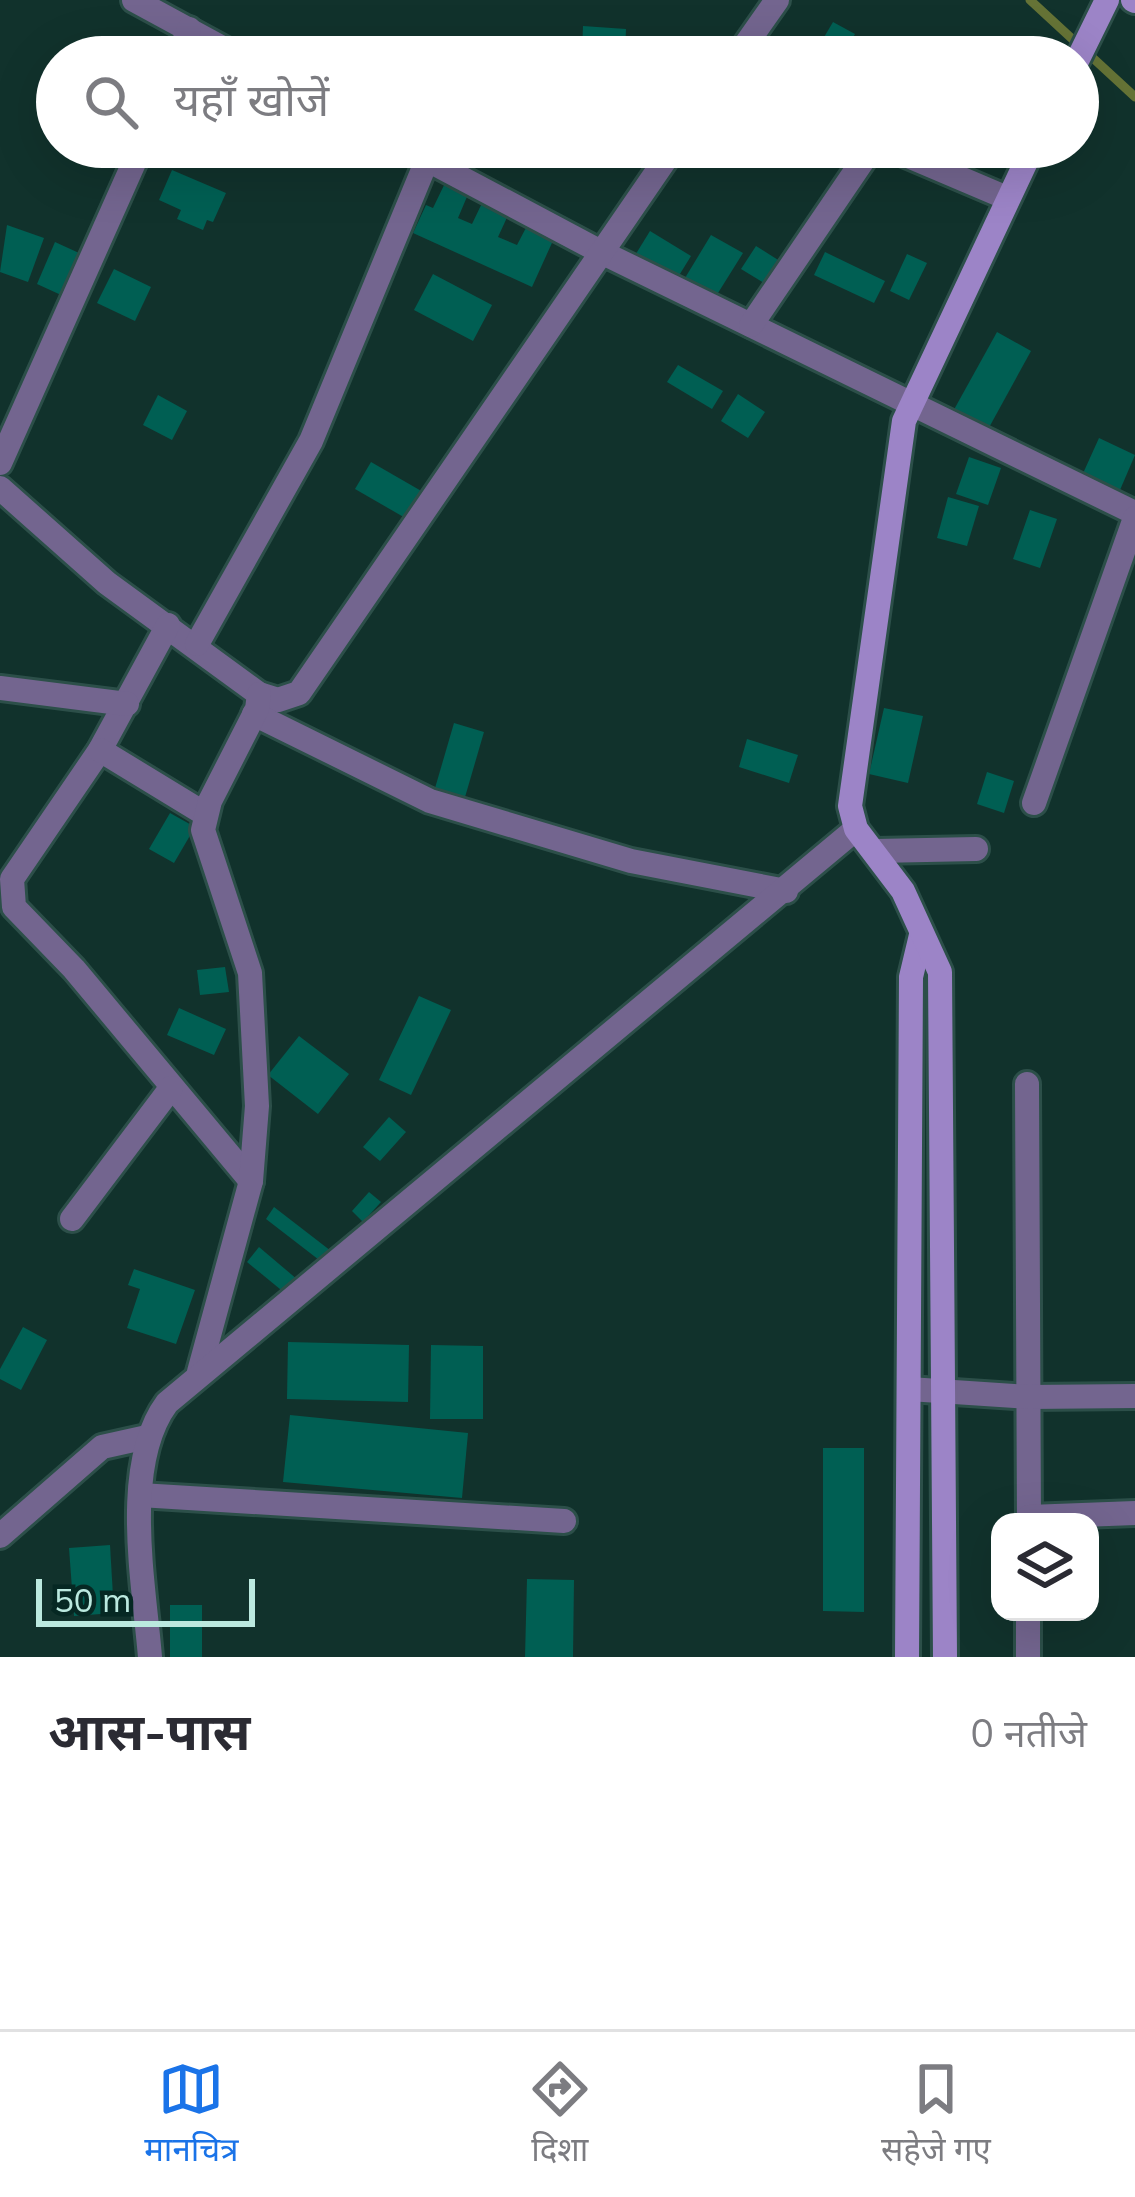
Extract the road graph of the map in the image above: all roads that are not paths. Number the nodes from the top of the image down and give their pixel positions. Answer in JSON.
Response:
{"nodes":[{"id":1,"x":134,"y":0,"type":"edge"},
{"id":2,"x":777,"y":0,"type":"edge"},
{"id":3,"x":1107,"y":0,"type":"edge"},
{"id":4,"x":189,"y":29,"type":"junction"},
{"id":5,"x":186,"y":36,"type":"edge"},
{"id":6,"x":202,"y":36,"type":"edge"},
{"id":7,"x":752,"y":36,"type":"edge"},
{"id":8,"x":1090,"y":36,"type":"edge"},
{"id":9,"x":132,"y":168,"type":"edge"},
{"id":10,"x":424,"y":168,"type":"edge"},
{"id":11,"x":442,"y":168,"type":"edge"},
{"id":12,"x":659,"y":168,"type":"edge"},
{"id":13,"x":857,"y":168,"type":"edge"},
{"id":14,"x":935,"y":168,"type":"edge"},
{"id":15,"x":1022,"y":168,"type":"edge"},
{"id":16,"x":1007,"y":197,"type":"junction"},
{"id":17,"x":601,"y":252,"type":"junction"},
{"id":18,"x":751,"y":325,"type":"junction"},
{"id":19,"x":909,"y":405,"type":"junction"},
{"id":20,"x":0,"y":463,"type":"edge"},
{"id":21,"x":0,"y":488,"type":"edge"},
{"id":22,"x":1135,"y":515,"type":"edge"},
{"id":23,"x":169,"y":625,"type":"junction"},
{"id":24,"x":197,"y":644,"type":"junction"},
{"id":25,"x":0,"y":688,"type":"edge"},
{"id":26,"x":128,"y":704,"type":"junction"},
{"id":27,"x":256,"y":704,"type":"junction"},
{"id":28,"x":100,"y":750,"type":"junction"},
{"id":29,"x":1034,"y":803,"type":"dead end"},
{"id":30,"x":205,"y":814,"type":"junction"},
{"id":31,"x":856,"y":829,"type":"junction"},
{"id":32,"x":976,"y":849,"type":"dead end"},
{"id":33,"x":876,"y":851,"type":"junction"},
{"id":34,"x":786,"y":891,"type":"junction"},
{"id":35,"x":7,"y":909,"type":"edge"},
{"id":36,"x":921,"y":935,"type":"junction"},
{"id":37,"x":1027,"y":1084,"type":"dead end"},
{"id":38,"x":171,"y":1088,"type":"junction"},
{"id":39,"x":250,"y":1181,"type":"junction"},
{"id":40,"x":72,"y":1219,"type":"dead end"},
{"id":41,"x":199,"y":1372,"type":"junction"},
{"id":42,"x":909,"y":1389,"type":"junction"},
{"id":43,"x":945,"y":1390,"type":"junction"},
{"id":44,"x":1135,"y":1396,"type":"edge"},
{"id":45,"x":1029,"y":1397,"type":"junction"},
{"id":46,"x":147,"y":1437,"type":"junction"},
{"id":47,"x":140,"y":1495,"type":"junction"},
{"id":48,"x":1029,"y":1513,"type":"edge"},
{"id":49,"x":1135,"y":1513,"type":"edge"},
{"id":50,"x":1099,"y":1515,"type":"edge"},
{"id":51,"x":564,"y":1522,"type":"dead end"},
{"id":52,"x":0,"y":1536,"type":"edge"},
{"id":53,"x":1028,"y":1621,"type":"edge"},
{"id":54,"x":149,"y":1657,"type":"edge"},
{"id":55,"x":907,"y":1657,"type":"edge"},
{"id":56,"x":945,"y":1657,"type":"edge"},
{"id":57,"x":1028,"y":1657,"type":"edge"}],
"edges":[{"from":1,"to":4,"type":"street"},
{"from":2,"to":7,"type":"street"},
{"from":3,"to":8,"type":"street"},
{"from":4,"to":5,"type":"street"},
{"from":4,"to":6,"type":"street"},
{"from":9,"to":20,"type":"street"},
{"from":10,"to":24,"type":"street"},
{"from":11,"to":17,"type":"street"},
{"from":12,"to":17,"type":"street"},
{"from":13,"to":18,"type":"street"},
{"from":14,"to":16,"type":"street"},
{"from":15,"to":16,"type":"street"},
{"from":16,"to":19,"type":"street"},
{"from":17,"to":18,"type":"street"},
{"from":17,"to":27,"type":"street"},
{"from":18,"to":19,"type":"street"},
{"from":19,"to":22,"type":"street"},
{"from":19,"to":31,"type":"street"},
{"from":21,"to":23,"type":"street"},
{"from":22,"to":29,"type":"street"},
{"from":23,"to":24,"type":"street"},
{"from":23,"to":26,"type":"street"},
{"from":24,"to":27,"type":"street"},
{"from":25,"to":26,"type":"street"},
{"from":26,"to":28,"type":"street"},
{"from":27,"to":30,"type":"street"},
{"from":27,"to":34,"type":"street"},
{"from":28,"to":30,"type":"street"},
{"from":28,"to":35,"type":"street"},
{"from":30,"to":39,"type":"street"},
{"from":31,"to":33,"type":"street"},
{"from":31,"to":34,"type":"street"},
{"from":32,"to":33,"type":"street"},
{"from":33,"to":36,"type":"street"},
{"from":34,"to":41,"type":"street"},
{"from":35,"to":38,"type":"street"},
{"from":36,"to":42,"type":"street"},
{"from":36,"to":43,"type":"street"},
{"from":37,"to":45,"type":"street"},
{"from":38,"to":39,"type":"street"},
{"from":38,"to":40,"type":"street"},
{"from":39,"to":41,"type":"street"},
{"from":41,"to":46,"type":"street"},
{"from":42,"to":43,"type":"street"},
{"from":42,"to":55,"type":"street"},
{"from":43,"to":45,"type":"street"},
{"from":43,"to":56,"type":"street"},
{"from":44,"to":45,"type":"street"},
{"from":45,"to":48,"type":"street"},
{"from":46,"to":47,"type":"street"},
{"from":46,"to":52,"type":"street"},
{"from":47,"to":51,"type":"street"},
{"from":47,"to":54,"type":"street"},
{"from":49,"to":50,"type":"street"},
{"from":53,"to":57,"type":"street"}]}
